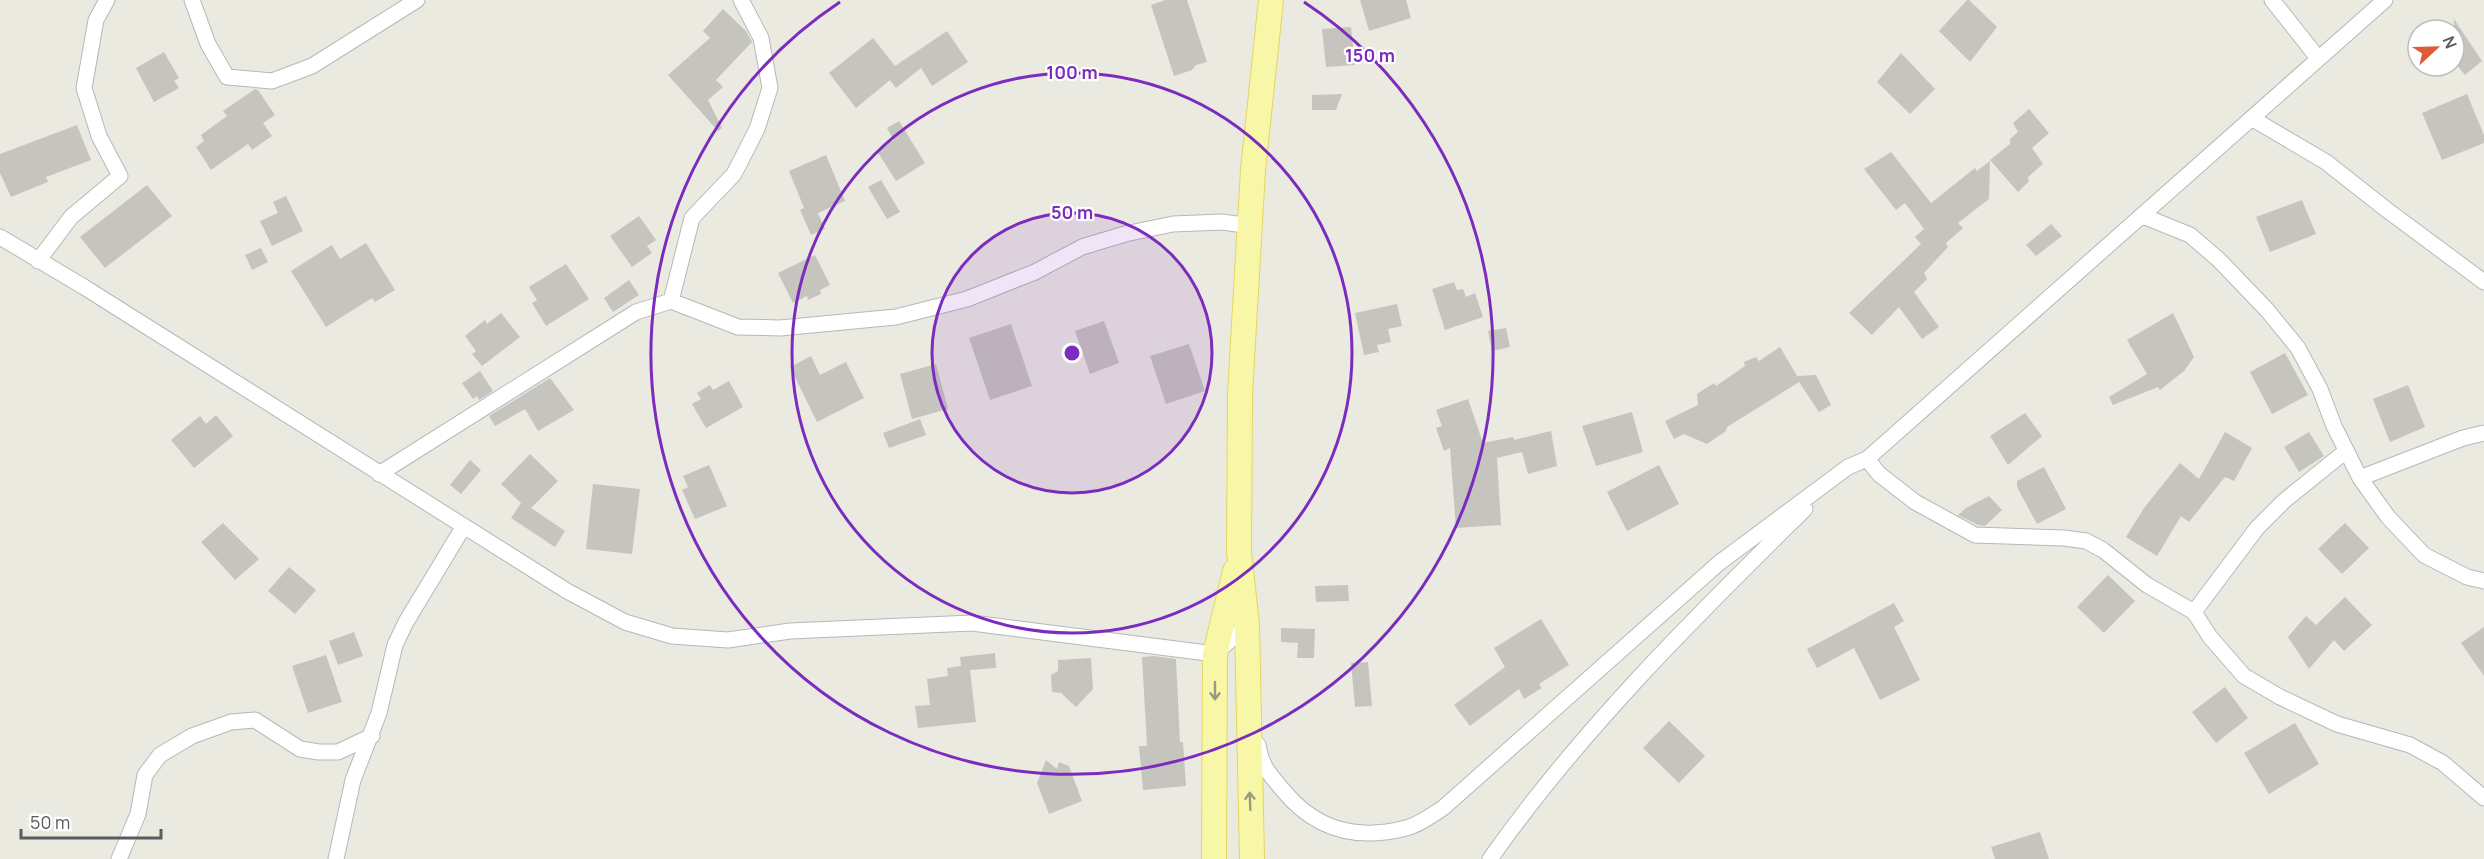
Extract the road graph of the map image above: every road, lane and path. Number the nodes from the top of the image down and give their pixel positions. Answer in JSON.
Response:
{"nodes":[{"id":1,"x":107,"y":0,"type":"edge"},
{"id":2,"x":192,"y":0,"type":"edge"},
{"id":3,"x":417,"y":0,"type":"edge"},
{"id":4,"x":741,"y":0,"type":"edge"},
{"id":5,"x":2272,"y":0,"type":"edge"},
{"id":6,"x":2385,"y":0,"type":"edge"},
{"id":7,"x":1273,"y":1,"type":"edge"},
{"id":8,"x":2318,"y":58,"type":"junction"},
{"id":9,"x":2253,"y":119,"type":"junction"},
{"id":10,"x":2143,"y":216,"type":"junction"},
{"id":11,"x":1251,"y":226,"type":"junction"},
{"id":12,"x":0,"y":237,"type":"edge"},
{"id":13,"x":38,"y":261,"type":"junction"},
{"id":14,"x":2484,"y":282,"type":"edge"},
{"id":15,"x":671,"y":301,"type":"junction"},
{"id":16,"x":2484,"y":433,"type":"edge"},
{"id":17,"x":2346,"y":452,"type":"junction"},
{"id":18,"x":1867,"y":459,"type":"junction"},
{"id":19,"x":1848,"y":467,"type":"junction"},
{"id":20,"x":379,"y":474,"type":"junction"},
{"id":21,"x":2360,"y":478,"type":"junction"},
{"id":22,"x":464,"y":526,"type":"junction"},
{"id":23,"x":1239,"y":552,"type":"junction"},
{"id":24,"x":2484,"y":581,"type":"edge"},
{"id":25,"x":2194,"y":612,"type":"junction"},
{"id":26,"x":1247,"y":625,"type":"junction"},
{"id":27,"x":1215,"y":654,"type":"junction"},
{"id":28,"x":1246,"y":654,"type":"junction"},
{"id":29,"x":372,"y":736,"type":"junction"},
{"id":30,"x":2484,"y":798,"type":"edge"},
{"id":31,"x":118,"y":859,"type":"edge"},
{"id":32,"x":336,"y":859,"type":"edge"},
{"id":33,"x":1215,"y":859,"type":"edge"},
{"id":34,"x":1252,"y":859,"type":"edge"},
{"id":35,"x":1490,"y":859,"type":"edge"}],
"edges":[{"from":1,"to":13,"type":"street"},
{"from":2,"to":3,"type":"street"},
{"from":4,"to":15,"type":"street"},
{"from":5,"to":8,"type":"street"},
{"from":6,"to":8,"type":"street"},
{"from":7,"to":11,"type":"main road"},
{"from":8,"to":9,"type":"street"},
{"from":9,"to":10,"type":"street"},
{"from":9,"to":14,"type":"street"},
{"from":10,"to":17,"type":"street"},
{"from":10,"to":18,"type":"street"},
{"from":11,"to":15,"type":"street"},
{"from":11,"to":23,"type":"main road"},
{"from":12,"to":13,"type":"street"},
{"from":13,"to":20,"type":"street"},
{"from":15,"to":20,"type":"street"},
{"from":16,"to":21,"type":"street"},
{"from":17,"to":21,"type":"street"},
{"from":17,"to":25,"type":"street"},
{"from":18,"to":19,"type":"street"},
{"from":18,"to":25,"type":"street"},
{"from":19,"to":28,"type":"street"},
{"from":19,"to":35,"type":"street"},
{"from":20,"to":22,"type":"street"},
{"from":21,"to":24,"type":"street"},
{"from":22,"to":27,"type":"street"},
{"from":22,"to":29,"type":"street"},
{"from":23,"to":26,"type":"main road"},
{"from":23,"to":27,"type":"main road"},
{"from":25,"to":30,"type":"street"},
{"from":26,"to":27,"type":"street"},
{"from":26,"to":28,"type":"main road"},
{"from":27,"to":33,"type":"main road","one_way":true},
{"from":34,"to":28,"type":"main road","one_way":true},
{"from":29,"to":31,"type":"street"},
{"from":29,"to":32,"type":"street"}]}
